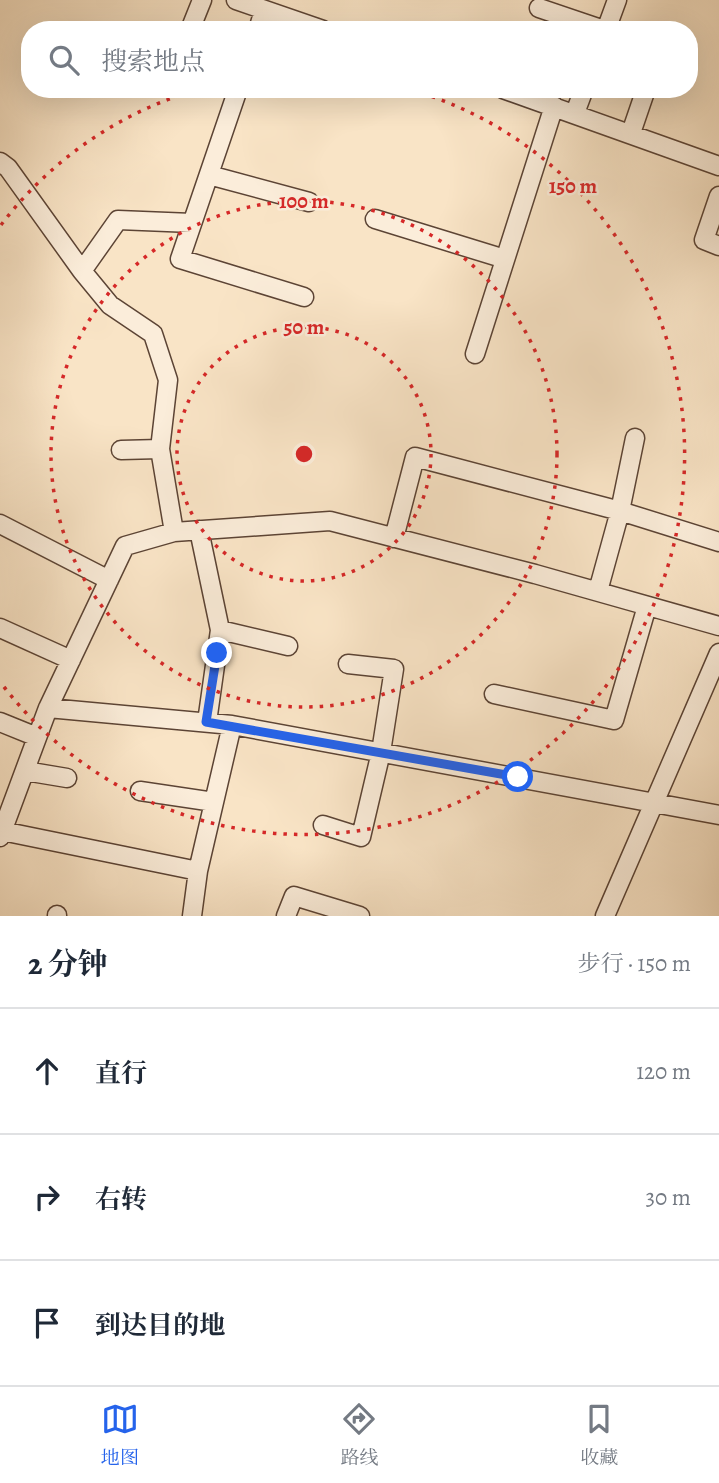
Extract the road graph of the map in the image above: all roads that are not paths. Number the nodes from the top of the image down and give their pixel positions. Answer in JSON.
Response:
{"nodes":[{"id":1,"x":202,"y":0,"type":"edge"},
{"id":2,"x":236,"y":0,"type":"edge"},
{"id":3,"x":617,"y":0,"type":"edge"},
{"id":4,"x":539,"y":8,"type":"dead end"},
{"id":5,"x":264,"y":10,"type":"junction"},
{"id":6,"x":194,"y":21,"type":"edge"},
{"id":7,"x":261,"y":21,"type":"edge"},
{"id":8,"x":296,"y":21,"type":"edge"},
{"id":9,"x":578,"y":21,"type":"edge"},
{"id":10,"x":609,"y":21,"type":"edge"},
{"id":11,"x":235,"y":98,"type":"edge"},
{"id":12,"x":530,"y":98,"type":"edge"},
{"id":13,"x":580,"y":98,"type":"edge"},
{"id":14,"x":643,"y":98,"type":"edge"},
{"id":15,"x":554,"y":106,"type":"junction"},
{"id":16,"x":575,"y":113,"type":"junction"},
{"id":17,"x":631,"y":134,"type":"junction"},
{"id":18,"x":0,"y":162,"type":"edge"},
{"id":19,"x":719,"y":166,"type":"edge"},
{"id":20,"x":209,"y":175,"type":"junction"},
{"id":21,"x":719,"y":197,"type":"edge"},
{"id":22,"x":309,"y":202,"type":"dead end"},
{"id":23,"x":375,"y":219,"type":"dead end"},
{"id":24,"x":192,"y":223,"type":"junction"},
{"id":25,"x":719,"y":246,"type":"edge"},
{"id":26,"x":505,"y":259,"type":"junction"},
{"id":27,"x":82,"y":271,"type":"junction"},
{"id":28,"x":304,"y":297,"type":"dead end"},
{"id":29,"x":475,"y":354,"type":"dead end"},
{"id":30,"x":635,"y":438,"type":"dead end"},
{"id":31,"x":160,"y":449,"type":"junction"},
{"id":32,"x":121,"y":450,"type":"dead end"},
{"id":33,"x":620,"y":512,"type":"junction"},
{"id":34,"x":0,"y":524,"type":"edge"},
{"id":35,"x":199,"y":530,"type":"junction"},
{"id":36,"x":174,"y":531,"type":"junction"},
{"id":37,"x":394,"y":538,"type":"junction"},
{"id":38,"x":719,"y":542,"type":"edge"},
{"id":39,"x":109,"y":580,"type":"junction"},
{"id":40,"x":598,"y":592,"type":"junction"},
{"id":41,"x":647,"y":606,"type":"junction"},
{"id":42,"x":719,"y":626,"type":"edge"},
{"id":43,"x":0,"y":628,"type":"edge"},
{"id":44,"x":220,"y":629,"type":"junction"},
{"id":45,"x":288,"y":646,"type":"dead end"},
{"id":46,"x":719,"y":653,"type":"edge"},
{"id":47,"x":71,"y":660,"type":"junction"},
{"id":48,"x":348,"y":664,"type":"dead end"},
{"id":49,"x":494,"y":694,"type":"dead end"},
{"id":50,"x":48,"y":708,"type":"junction"},
{"id":51,"x":0,"y":722,"type":"edge"},
{"id":52,"x":206,"y":722,"type":"junction"},
{"id":53,"x":232,"y":725,"type":"junction"},
{"id":54,"x":37,"y":737,"type":"junction"},
{"id":55,"x":381,"y":752,"type":"junction"},
{"id":56,"x":24,"y":771,"type":"junction"},
{"id":57,"x":67,"y":778,"type":"dead end"},
{"id":58,"x":140,"y":791,"type":"dead end"},
{"id":59,"x":214,"y":802,"type":"junction"},
{"id":60,"x":654,"y":802,"type":"junction"},
{"id":61,"x":719,"y":815,"type":"edge"},
{"id":62,"x":323,"y":825,"type":"dead end"},
{"id":63,"x":1,"y":834,"type":"edge"},
{"id":64,"x":198,"y":871,"type":"junction"},
{"id":65,"x":192,"y":916,"type":"edge"},
{"id":66,"x":286,"y":916,"type":"edge"},
{"id":67,"x":360,"y":916,"type":"edge"},
{"id":68,"x":605,"y":916,"type":"edge"}],
"edges":[{"from":1,"to":6,"type":"street"},
{"from":2,"to":5,"type":"street"},
{"from":3,"to":10,"type":"street"},
{"from":4,"to":9,"type":"street"},
{"from":5,"to":7,"type":"street"},
{"from":5,"to":8,"type":"street"},
{"from":11,"to":20,"type":"street"},
{"from":12,"to":15,"type":"street"},
{"from":13,"to":16,"type":"street"},
{"from":14,"to":17,"type":"street"},
{"from":15,"to":16,"type":"street"},
{"from":15,"to":26,"type":"street"},
{"from":16,"to":17,"type":"street"},
{"from":17,"to":19,"type":"street"},
{"from":18,"to":27,"type":"street"},
{"from":20,"to":22,"type":"street"},
{"from":20,"to":24,"type":"street"},
{"from":21,"to":25,"type":"street"},
{"from":23,"to":26,"type":"street"},
{"from":24,"to":27,"type":"street"},
{"from":24,"to":28,"type":"street"},
{"from":26,"to":29,"type":"street"},
{"from":27,"to":31,"type":"street"},
{"from":30,"to":33,"type":"street"},
{"from":31,"to":32,"type":"street"},
{"from":31,"to":36,"type":"street"},
{"from":33,"to":37,"type":"street"},
{"from":33,"to":38,"type":"street"},
{"from":33,"to":40,"type":"street"},
{"from":34,"to":39,"type":"street"},
{"from":35,"to":36,"type":"street"},
{"from":35,"to":37,"type":"street"},
{"from":35,"to":44,"type":"street"},
{"from":36,"to":39,"type":"street"},
{"from":37,"to":40,"type":"street"},
{"from":39,"to":47,"type":"street"},
{"from":40,"to":41,"type":"street"},
{"from":41,"to":42,"type":"street"},
{"from":41,"to":49,"type":"street"},
{"from":43,"to":47,"type":"street"},
{"from":44,"to":45,"type":"street"},
{"from":44,"to":52,"type":"street"},
{"from":46,"to":60,"type":"street"},
{"from":47,"to":50,"type":"street"},
{"from":48,"to":55,"type":"street"},
{"from":50,"to":52,"type":"street"},
{"from":50,"to":54,"type":"street"},
{"from":51,"to":54,"type":"street"},
{"from":52,"to":53,"type":"street"},
{"from":53,"to":55,"type":"street"},
{"from":53,"to":59,"type":"street"},
{"from":54,"to":56,"type":"street"},
{"from":55,"to":60,"type":"street"},
{"from":55,"to":62,"type":"street"},
{"from":56,"to":57,"type":"street"},
{"from":56,"to":63,"type":"street"},
{"from":58,"to":59,"type":"street"},
{"from":59,"to":64,"type":"street"},
{"from":60,"to":61,"type":"street"},
{"from":60,"to":68,"type":"street"},
{"from":63,"to":64,"type":"street"},
{"from":64,"to":65,"type":"street"},
{"from":66,"to":67,"type":"street"}]}
